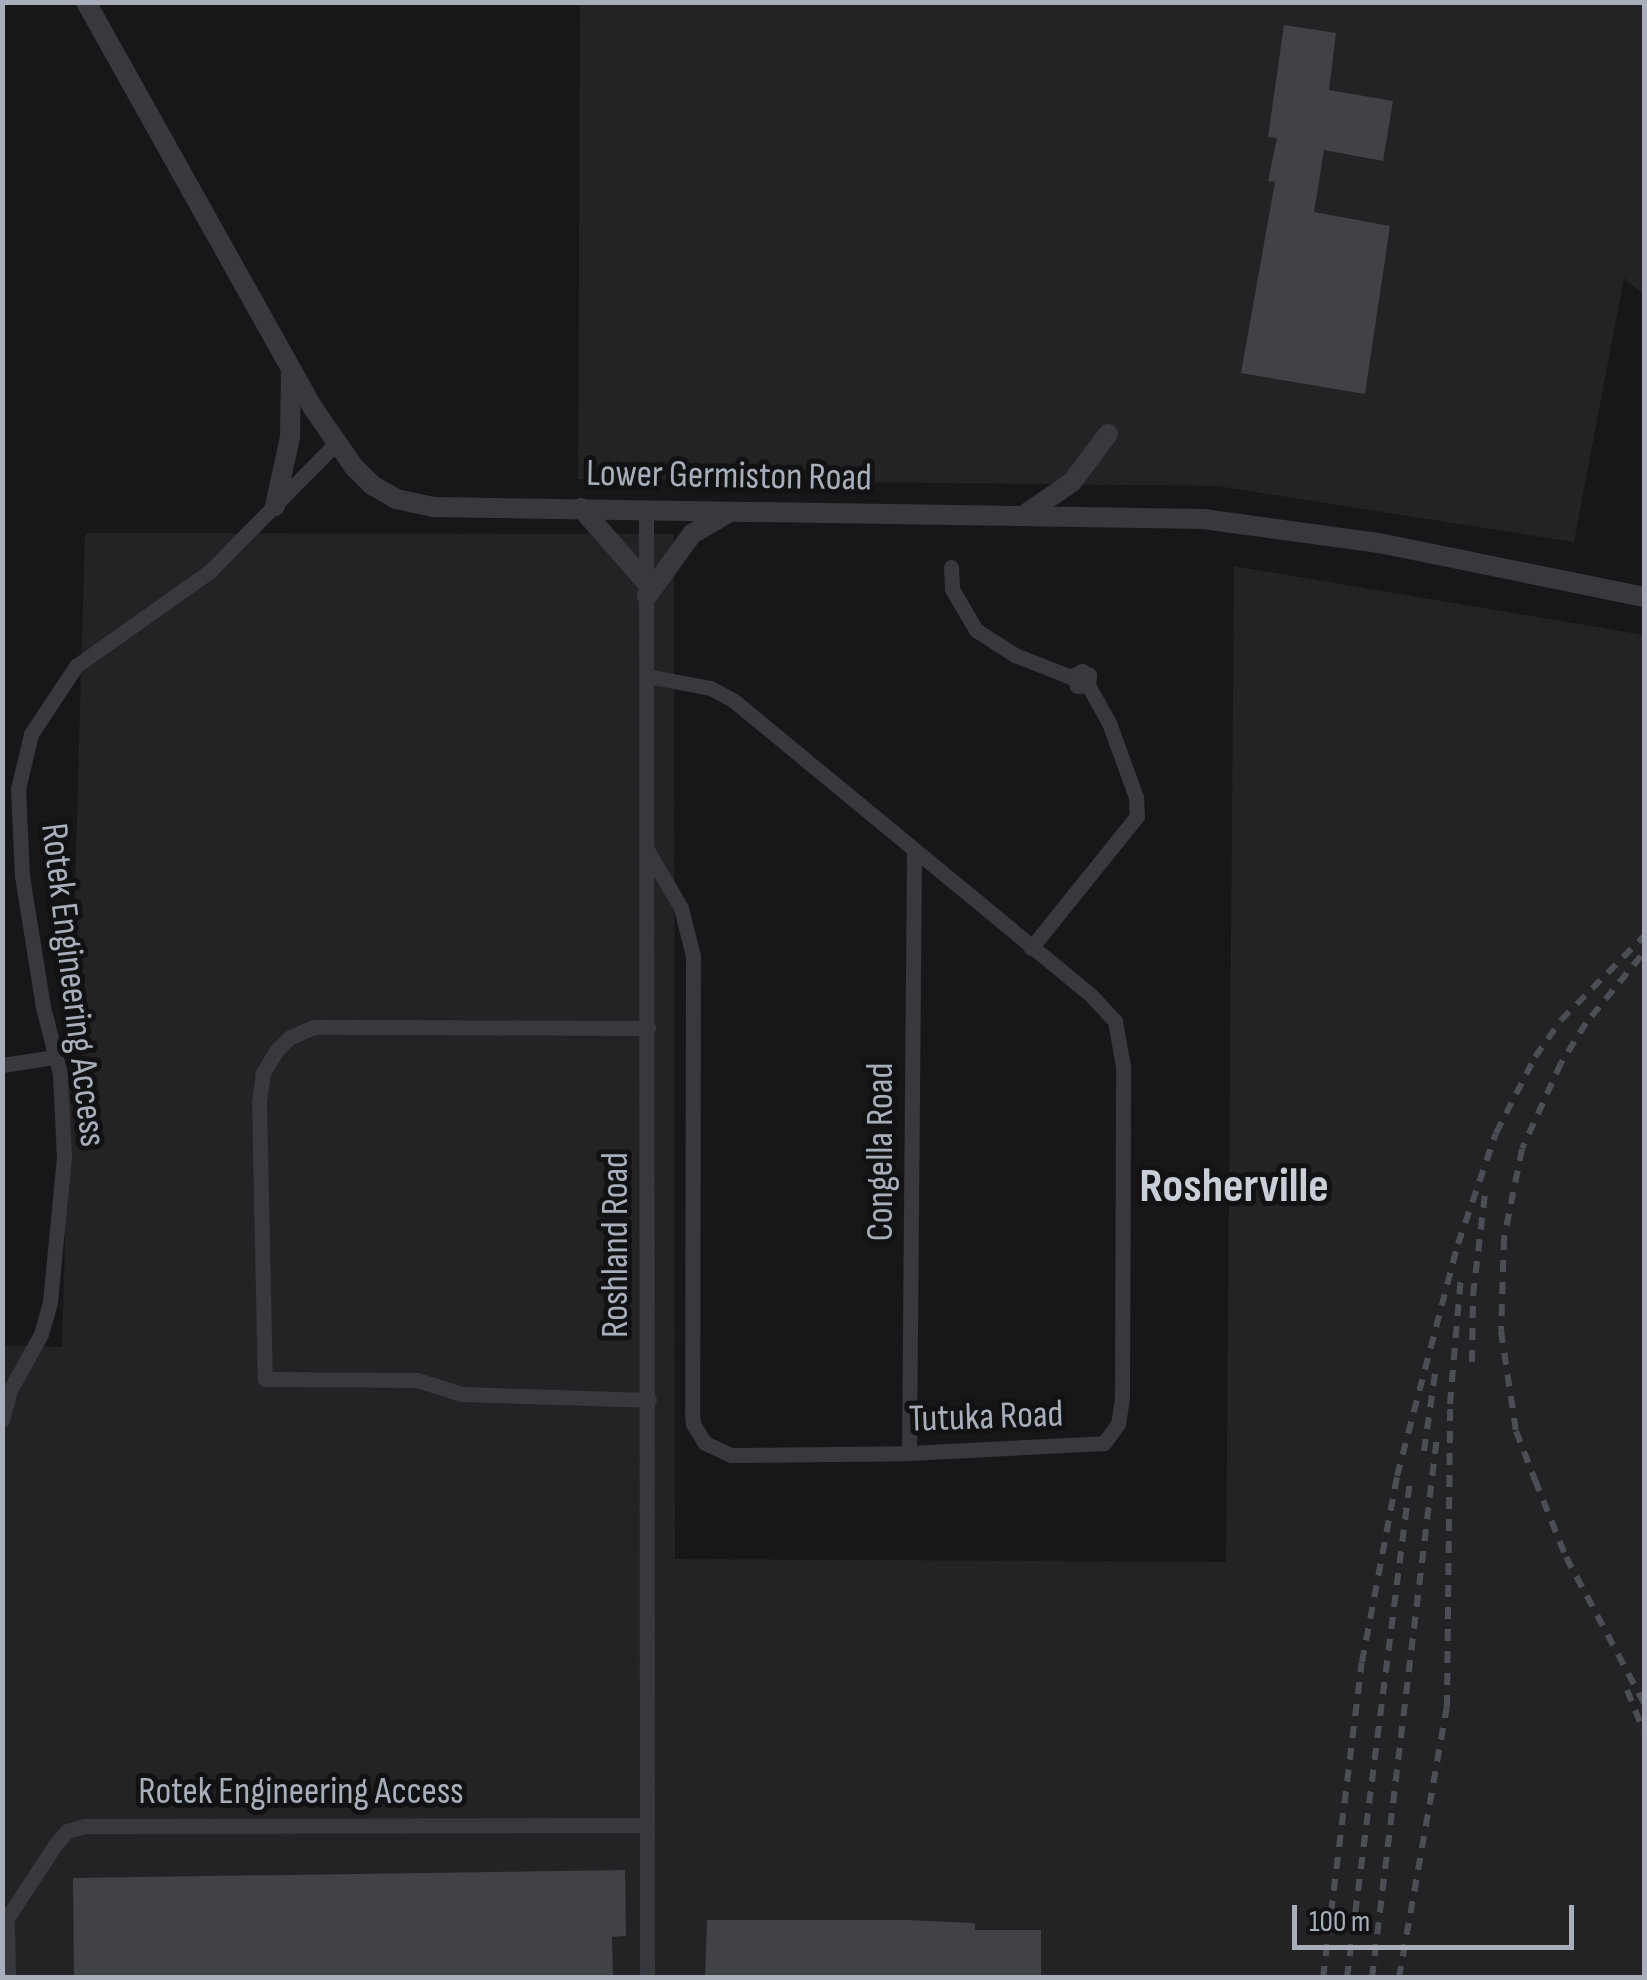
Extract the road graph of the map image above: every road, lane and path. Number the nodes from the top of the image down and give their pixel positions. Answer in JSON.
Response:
{"nodes":[{"id":1,"x":86,"y":2,"type":"edge"},
{"id":2,"x":291,"y":365,"type":"junction"},
{"id":3,"x":1108,"y":434,"type":"dead end"},
{"id":4,"x":336,"y":443,"type":"junction"},
{"id":5,"x":275,"y":506,"type":"junction"},
{"id":6,"x":581,"y":508,"type":"junction"},
{"id":7,"x":732,"y":511,"type":"junction"},
{"id":8,"x":646,"y":512,"type":"junction"},
{"id":9,"x":1022,"y":516,"type":"junction"},
{"id":10,"x":951,"y":567,"type":"dead end"},
{"id":11,"x":647,"y":590,"type":"junction"},
{"id":12,"x":1644,"y":597,"type":"edge"},
{"id":13,"x":647,"y":676,"type":"junction"},
{"id":14,"x":646,"y":848,"type":"junction"},
{"id":15,"x":914,"y":852,"type":"junction"},
{"id":16,"x":1032,"y":948,"type":"junction"},
{"id":17,"x":648,"y":1028,"type":"junction"},
{"id":18,"x":55,"y":1058,"type":"junction"},
{"id":19,"x":2,"y":1065,"type":"edge"},
{"id":20,"x":649,"y":1400,"type":"junction"},
{"id":21,"x":2,"y":1420,"type":"edge"},
{"id":22,"x":909,"y":1453,"type":"junction"},
{"id":23,"x":648,"y":1826,"type":"junction"},
{"id":24,"x":5,"y":1926,"type":"edge"},
{"id":25,"x":8,"y":1978,"type":"edge"},
{"id":26,"x":647,"y":1978,"type":"edge"}],
"edges":[{"from":1,"to":2,"type":"street","name":"Lower Germiston Road"},
{"from":2,"to":4,"type":"street","name":"Lower Germiston Road"},
{"from":2,"to":5,"type":"street"},
{"from":3,"to":9,"type":"street"},
{"from":4,"to":5,"type":"street","name":"Rotek Engineering Access"},
{"from":4,"to":6,"type":"street","name":"Lower Germiston Road"},
{"from":5,"to":18,"type":"street","name":"Rotek Engineering Access"},
{"from":6,"to":8,"type":"street","name":"Lower Germiston Road"},
{"from":6,"to":11,"type":"street"},
{"from":7,"to":8,"type":"street","name":"Lower Germiston Road"},
{"from":7,"to":9,"type":"street","name":"Lower Germiston Road"},
{"from":7,"to":11,"type":"street"},
{"from":8,"to":11,"type":"street","name":"Roshland Road"},
{"from":9,"to":12,"type":"street","name":"Lower Germiston Road"},
{"from":10,"to":16,"type":"street"},
{"from":11,"to":13,"type":"street","name":"Roshland Road"},
{"from":13,"to":14,"type":"street","name":"Roshland Road"},
{"from":13,"to":15,"type":"street","name":"Tutuka Road"},
{"from":14,"to":17,"type":"street","name":"Roshland Road"},
{"from":14,"to":22,"type":"street","name":"Tutuka Road"},
{"from":15,"to":16,"type":"street","name":"Tutuka Road"},
{"from":15,"to":22,"type":"street","name":"Congella Road"},
{"from":16,"to":22,"type":"street","name":"Tutuka Road"},
{"from":17,"to":20,"type":"street","name":"Roshland Road"},
{"from":17,"to":20,"type":"street"},
{"from":18,"to":19,"type":"street"},
{"from":18,"to":21,"type":"street","name":"Rotek Engineering Access"},
{"from":20,"to":23,"type":"street","name":"Roshland Road"},
{"from":23,"to":24,"type":"street","name":"Rotek Engineering Access"},
{"from":23,"to":26,"type":"street","name":"Roshland Road"},
{"from":24,"to":25,"type":"street","name":"Rotek Engineering Access"}]}
